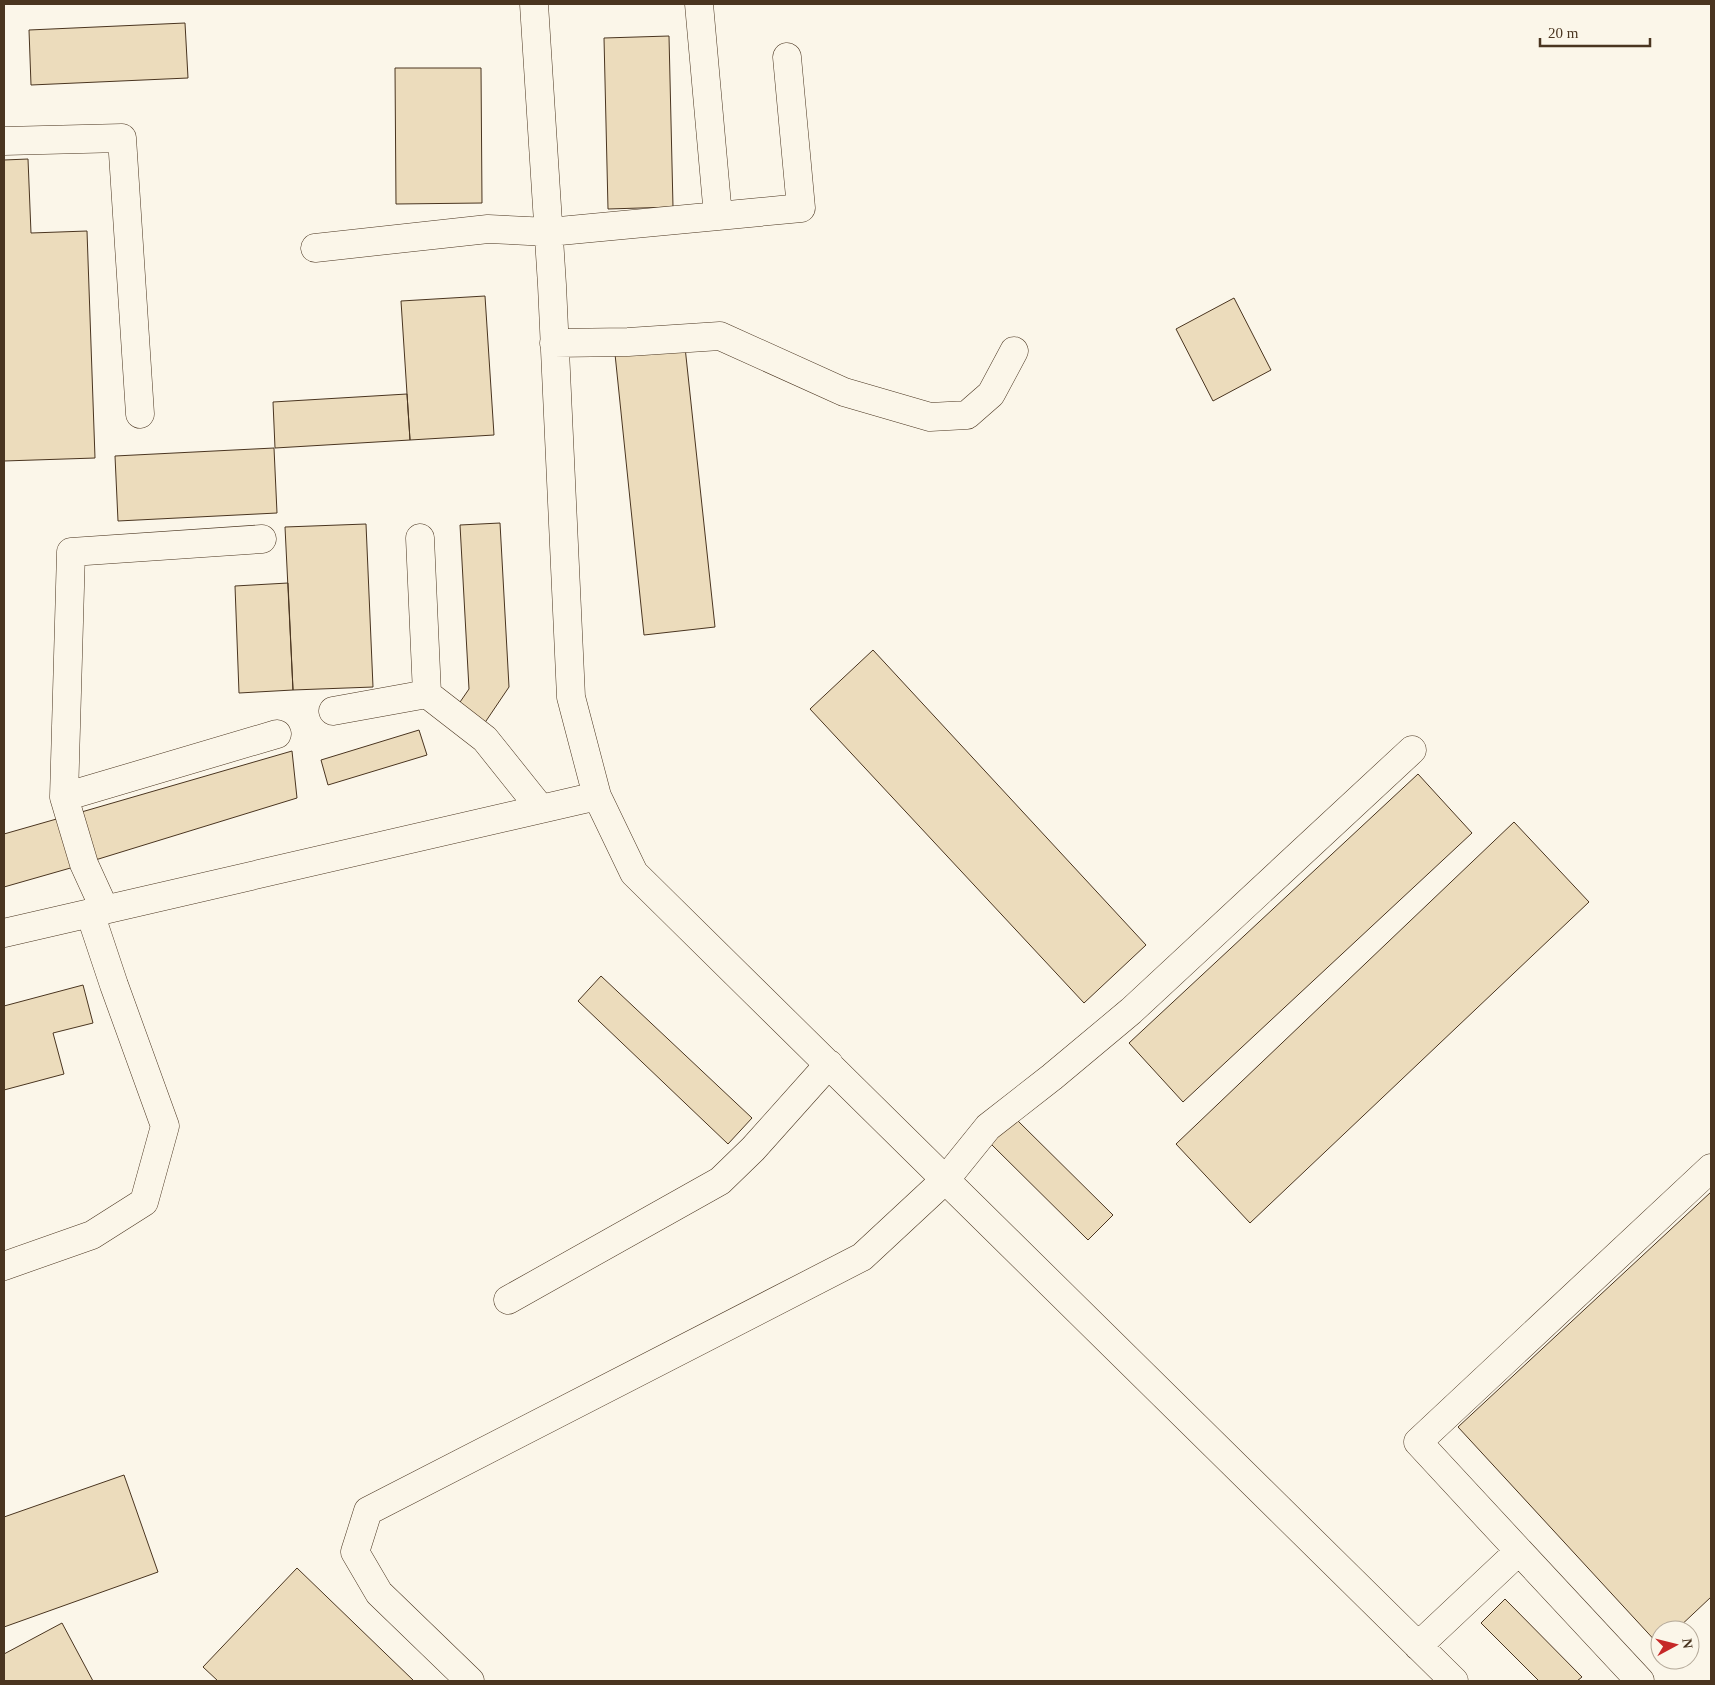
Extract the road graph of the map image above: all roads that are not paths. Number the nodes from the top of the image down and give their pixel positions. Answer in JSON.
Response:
{"nodes":[{"id":1,"x":534,"y":4,"type":"edge"},
{"id":2,"x":699,"y":4,"type":"edge"},
{"id":3,"x":787,"y":58,"type":"dead end"},
{"id":4,"x":4,"y":141,"type":"edge"},
{"id":5,"x":718,"y":216,"type":"junction"},
{"id":6,"x":549,"y":232,"type":"junction"},
{"id":7,"x":315,"y":248,"type":"dead end"},
{"id":8,"x":554,"y":343,"type":"junction"},
{"id":9,"x":1014,"y":351,"type":"dead end"},
{"id":10,"x":140,"y":414,"type":"dead end"},
{"id":11,"x":420,"y":538,"type":"dead end"},
{"id":12,"x":262,"y":539,"type":"dead end"},
{"id":13,"x":427,"y":694,"type":"junction"},
{"id":14,"x":334,"y":711,"type":"dead end"},
{"id":15,"x":277,"y":734,"type":"dead end"},
{"id":16,"x":1412,"y":750,"type":"dead end"},
{"id":17,"x":597,"y":796,"type":"junction"},
{"id":18,"x":64,"y":797,"type":"junction"},
{"id":19,"x":541,"y":809,"type":"junction"},
{"id":20,"x":98,"y":912,"type":"junction"},
{"id":21,"x":4,"y":933,"type":"edge"},
{"id":22,"x":829,"y":1064,"type":"junction"},
{"id":23,"x":1711,"y":1168,"type":"edge"},
{"id":24,"x":946,"y":1179,"type":"junction"},
{"id":25,"x":4,"y":1266,"type":"edge"},
{"id":26,"x":508,"y":1300,"type":"dead end"},
{"id":27,"x":1519,"y":1551,"type":"junction"},
{"id":28,"x":1418,"y":1646,"type":"junction"},
{"id":29,"x":470,"y":1681,"type":"edge"},
{"id":30,"x":1454,"y":1681,"type":"edge"},
{"id":31,"x":1640,"y":1681,"type":"edge"}],
"edges":[{"from":1,"to":6,"type":"street"},
{"from":2,"to":5,"type":"street"},
{"from":3,"to":5,"type":"street"},
{"from":4,"to":10,"type":"street"},
{"from":5,"to":6,"type":"street"},
{"from":6,"to":7,"type":"street"},
{"from":6,"to":8,"type":"street"},
{"from":8,"to":9,"type":"street"},
{"from":8,"to":17,"type":"street"},
{"from":11,"to":13,"type":"street"},
{"from":12,"to":18,"type":"street"},
{"from":13,"to":14,"type":"street"},
{"from":13,"to":19,"type":"street"},
{"from":15,"to":18,"type":"street"},
{"from":16,"to":24,"type":"street"},
{"from":17,"to":19,"type":"street"},
{"from":17,"to":22,"type":"street"},
{"from":18,"to":20,"type":"street"},
{"from":19,"to":20,"type":"street"},
{"from":20,"to":21,"type":"street"},
{"from":20,"to":25,"type":"street"},
{"from":22,"to":24,"type":"street"},
{"from":22,"to":26,"type":"street"},
{"from":23,"to":27,"type":"street"},
{"from":24,"to":28,"type":"street"},
{"from":24,"to":29,"type":"street"},
{"from":27,"to":28,"type":"street"},
{"from":27,"to":31,"type":"street"},
{"from":28,"to":30,"type":"street"}]}
